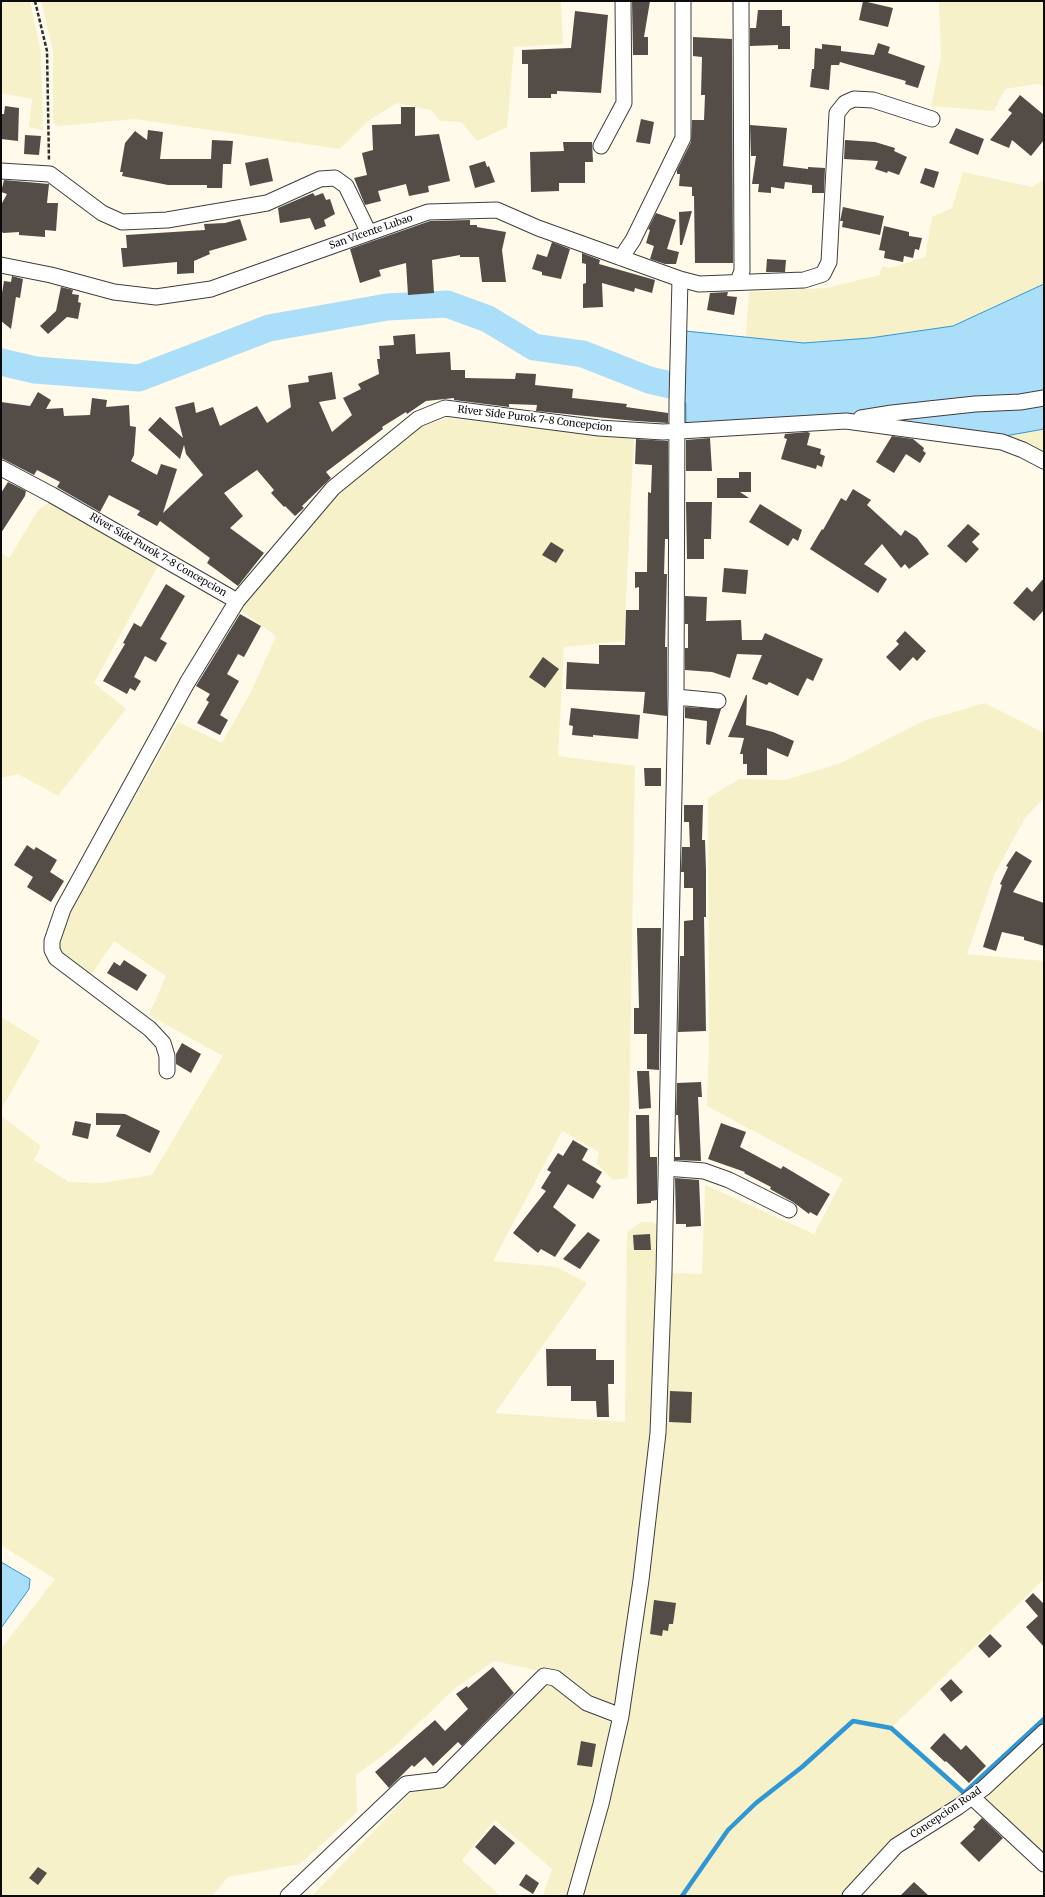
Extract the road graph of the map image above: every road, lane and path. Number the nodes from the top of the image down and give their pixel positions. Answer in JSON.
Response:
{"nodes":[{"id":1,"x":35,"y":1,"type":"edge"},
{"id":2,"x":623,"y":1,"type":"edge"},
{"id":3,"x":683,"y":1,"type":"edge"},
{"id":4,"x":741,"y":1,"type":"edge"},
{"id":5,"x":932,"y":119,"type":"dead end"},
{"id":6,"x":601,"y":146,"type":"dead end"},
{"id":7,"x":1,"y":171,"type":"edge"},
{"id":8,"x":50,"y":174,"type":"junction"},
{"id":9,"x":369,"y":233,"type":"junction"},
{"id":10,"x":621,"y":258,"type":"junction"},
{"id":11,"x":1,"y":265,"type":"edge"},
{"id":12,"x":680,"y":279,"type":"junction"},
{"id":13,"x":738,"y":281,"type":"junction"},
{"id":14,"x":1044,"y":398,"type":"edge"},
{"id":15,"x":846,"y":421,"type":"junction"},
{"id":16,"x":677,"y":431,"type":"junction"},
{"id":17,"x":1044,"y":461,"type":"edge"},
{"id":18,"x":1,"y":468,"type":"edge"},
{"id":19,"x":238,"y":601,"type":"junction"},
{"id":20,"x":676,"y":696,"type":"junction"},
{"id":21,"x":718,"y":701,"type":"dead end"},
{"id":22,"x":167,"y":1071,"type":"dead end"},
{"id":23,"x":666,"y":1168,"type":"junction"},
{"id":24,"x":789,"y":1210,"type":"dead end"},
{"id":25,"x":621,"y":1716,"type":"junction"},
{"id":26,"x":1044,"y":1732,"type":"edge"},
{"id":27,"x":972,"y":1797,"type":"junction"},
{"id":28,"x":1044,"y":1864,"type":"edge"},
{"id":29,"x":288,"y":1896,"type":"edge"},
{"id":30,"x":575,"y":1896,"type":"edge"},
{"id":31,"x":850,"y":1896,"type":"edge"}],
"edges":[{"from":1,"to":8,"type":"path"},
{"from":2,"to":6,"type":"street"},
{"from":3,"to":10,"type":"street"},
{"from":4,"to":13,"type":"street"},
{"from":5,"to":13,"type":"street","name":"San Vicente Lubao"},
{"from":7,"to":8,"type":"street"},
{"from":8,"to":9,"type":"street"},
{"from":9,"to":10,"type":"street","name":"San Vicente Lubao"},
{"from":9,"to":11,"type":"street","name":"San Vicente Lubao"},
{"from":10,"to":12,"type":"street","name":"San Vicente Lubao"},
{"from":12,"to":13,"type":"street","name":"San Vicente Lubao"},
{"from":12,"to":16,"type":"street"},
{"from":14,"to":15,"type":"street"},
{"from":15,"to":16,"type":"street","name":"River Side Purok 7-8 Concepcion"},
{"from":15,"to":17,"type":"street"},
{"from":16,"to":19,"type":"street","name":"River Side Purok 7-8 Concepcion"},
{"from":16,"to":20,"type":"street"},
{"from":18,"to":19,"type":"street","name":"River Side Purok 7-8 Concepcion"},
{"from":19,"to":22,"type":"street"},
{"from":20,"to":21,"type":"street"},
{"from":20,"to":23,"type":"street"},
{"from":23,"to":24,"type":"street"},
{"from":23,"to":25,"type":"street"},
{"from":25,"to":29,"type":"street"},
{"from":25,"to":30,"type":"street"},
{"from":26,"to":27,"type":"street","name":"Concepcion Road"},
{"from":27,"to":28,"type":"street"},
{"from":27,"to":31,"type":"street","name":"Concepcion Road"}]}
